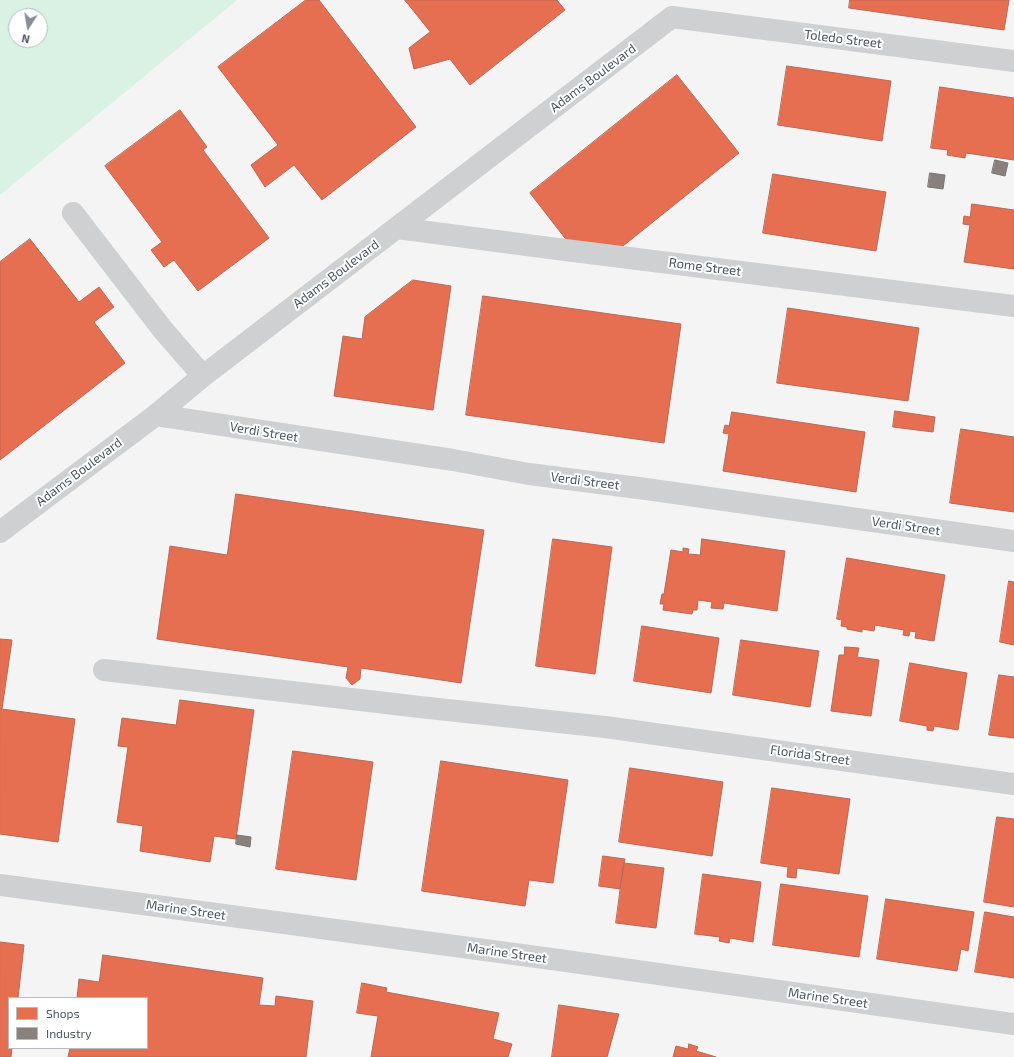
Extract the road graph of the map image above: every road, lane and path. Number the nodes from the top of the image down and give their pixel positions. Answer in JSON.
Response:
{"nodes":[{"id":1,"x":672,"y":17,"type":"joint"},
{"id":2,"x":1014,"y":62,"type":"edge"},
{"id":3,"x":73,"y":213,"type":"dead end"},
{"id":4,"x":397,"y":228,"type":"junction"},
{"id":5,"x":1014,"y":306,"type":"edge"},
{"id":6,"x":204,"y":376,"type":"junction"},
{"id":7,"x":156,"y":415,"type":"junction"},
{"id":8,"x":0,"y":532,"type":"edge"},
{"id":9,"x":1014,"y":541,"type":"edge"},
{"id":10,"x":104,"y":670,"type":"dead end"},
{"id":11,"x":1014,"y":784,"type":"edge"},
{"id":12,"x":0,"y":885,"type":"edge"},
{"id":13,"x":1014,"y":1024,"type":"edge"}],
"edges":[{"from":1,"to":2,"type":"street","name":"Toledo Street"},
{"from":1,"to":4,"type":"street","name":"Adams Boulevard"},
{"from":3,"to":6,"type":"street"},
{"from":4,"to":5,"type":"street","name":"Rome Street"},
{"from":4,"to":6,"type":"street","name":"Adams Boulevard"},
{"from":6,"to":7,"type":"street","name":"Adams Boulevard"},
{"from":7,"to":8,"type":"street","name":"Adams Boulevard"},
{"from":7,"to":9,"type":"street","name":"Verdi Street"},
{"from":10,"to":11,"type":"street","name":"Florida Street"},
{"from":12,"to":13,"type":"street","name":"Marine Street"}]}
